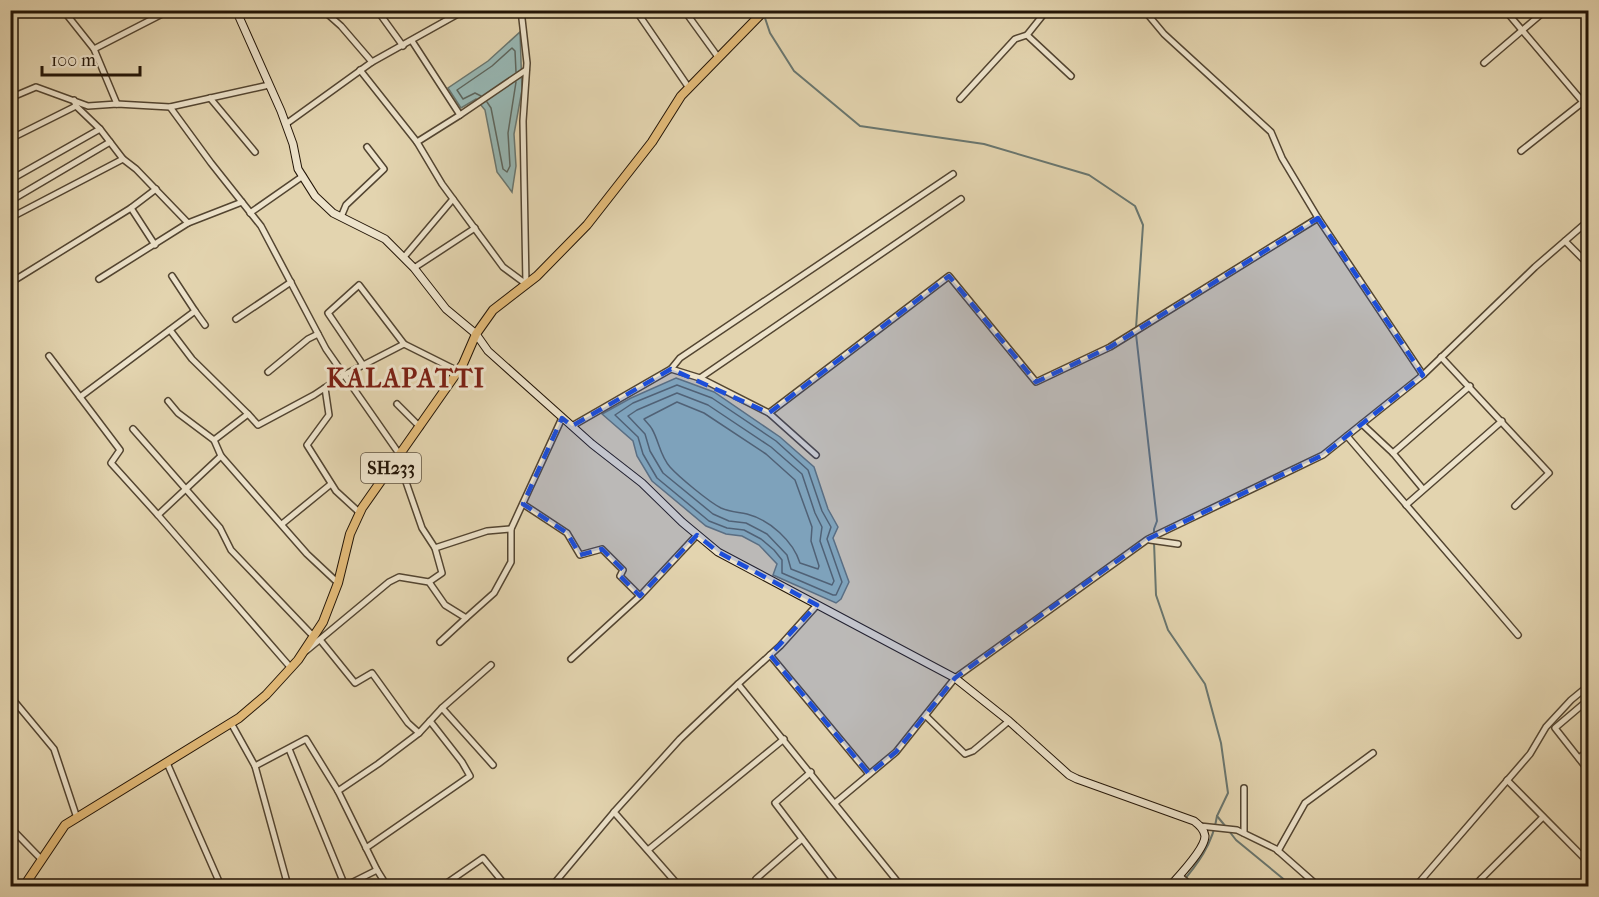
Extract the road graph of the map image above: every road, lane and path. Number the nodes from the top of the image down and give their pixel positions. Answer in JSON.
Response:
{"nodes":[{"id":1,"x":63,"y":10,"type":"edge"},
{"id":2,"x":170,"y":10,"type":"edge"},
{"id":3,"x":236,"y":10,"type":"edge"},
{"id":4,"x":323,"y":10,"type":"edge"},
{"id":5,"x":377,"y":10,"type":"edge"},
{"id":6,"x":465,"y":10,"type":"edge"},
{"id":7,"x":521,"y":10,"type":"edge"},
{"id":8,"x":638,"y":10,"type":"edge"},
{"id":9,"x":684,"y":10,"type":"edge"},
{"id":10,"x":765,"y":10,"type":"edge"},
{"id":11,"x":1047,"y":10,"type":"edge"},
{"id":12,"x":1144,"y":10,"type":"edge"},
{"id":13,"x":1505,"y":10,"type":"edge"},
{"id":14,"x":1546,"y":10,"type":"edge"},
{"id":15,"x":1523,"y":30,"type":"junction"},
{"id":16,"x":1027,"y":35,"type":"junction"},
{"id":17,"x":412,"y":41,"type":"junction"},
{"id":18,"x":403,"y":46,"type":"junction"},
{"id":19,"x":94,"y":49,"type":"junction"},
{"id":20,"x":718,"y":57,"type":"junction"},
{"id":21,"x":372,"y":62,"type":"junction"},
{"id":22,"x":1484,"y":63,"type":"dead end"},
{"id":23,"x":360,"y":70,"type":"junction"},
{"id":24,"x":526,"y":70,"type":"junction"},
{"id":25,"x":1071,"y":76,"type":"dead end"},
{"id":26,"x":269,"y":85,"type":"junction"},
{"id":27,"x":689,"y":88,"type":"junction"},
{"id":28,"x":10,"y":98,"type":"edge"},
{"id":29,"x":210,"y":98,"type":"junction"},
{"id":30,"x":960,"y":99,"type":"dead end"},
{"id":31,"x":74,"y":100,"type":"junction"},
{"id":32,"x":1583,"y":102,"type":"junction"},
{"id":33,"x":117,"y":104,"type":"junction"},
{"id":34,"x":76,"y":106,"type":"junction"},
{"id":35,"x":170,"y":107,"type":"junction"},
{"id":36,"x":1588,"y":108,"type":"edge"},
{"id":37,"x":460,"y":115,"type":"junction"},
{"id":38,"x":286,"y":124,"type":"junction"},
{"id":39,"x":100,"y":129,"type":"junction"},
{"id":40,"x":10,"y":140,"type":"edge"},
{"id":41,"x":110,"y":142,"type":"junction"},
{"id":42,"x":417,"y":142,"type":"junction"},
{"id":43,"x":367,"y":147,"type":"dead end"},
{"id":44,"x":255,"y":152,"type":"dead end"},
{"id":45,"x":1521,"y":152,"type":"dead end"},
{"id":46,"x":123,"y":159,"type":"junction"},
{"id":47,"x":953,"y":174,"type":"dead end"},
{"id":48,"x":303,"y":176,"type":"junction"},
{"id":49,"x":10,"y":180,"type":"edge"},
{"id":50,"x":156,"y":189,"type":"junction"},
{"id":51,"x":453,"y":199,"type":"junction"},
{"id":52,"x":961,"y":199,"type":"dead end"},
{"id":53,"x":10,"y":201,"type":"edge"},
{"id":54,"x":242,"y":202,"type":"junction"},
{"id":55,"x":131,"y":208,"type":"junction"},
{"id":56,"x":250,"y":213,"type":"junction"},
{"id":57,"x":341,"y":217,"type":"junction"},
{"id":58,"x":10,"y":218,"type":"edge"},
{"id":59,"x":1318,"y":218,"type":"junction"},
{"id":60,"x":1588,"y":221,"type":"edge"},
{"id":61,"x":188,"y":223,"type":"junction"},
{"id":62,"x":475,"y":228,"type":"junction"},
{"id":63,"x":1565,"y":241,"type":"junction"},
{"id":64,"x":155,"y":245,"type":"junction"},
{"id":65,"x":404,"y":257,"type":"junction"},
{"id":66,"x":1588,"y":264,"type":"edge"},
{"id":67,"x":414,"y":268,"type":"junction"},
{"id":68,"x":172,"y":276,"type":"dead end"},
{"id":69,"x":99,"y":279,"type":"dead end"},
{"id":70,"x":291,"y":282,"type":"junction"},
{"id":71,"x":10,"y":283,"type":"edge"},
{"id":72,"x":526,"y":284,"type":"junction"},
{"id":73,"x":195,"y":311,"type":"junction"},
{"id":74,"x":236,"y":318,"type":"dead end"},
{"id":75,"x":205,"y":325,"type":"dead end"},
{"id":76,"x":170,"y":330,"type":"junction"},
{"id":77,"x":318,"y":334,"type":"junction"},
{"id":78,"x":476,"y":334,"type":"junction"},
{"id":79,"x":404,"y":344,"type":"junction"},
{"id":80,"x":49,"y":357,"type":"dead end"},
{"id":81,"x":1441,"y":357,"type":"junction"},
{"id":82,"x":363,"y":365,"type":"junction"},
{"id":83,"x":671,"y":369,"type":"junction"},
{"id":84,"x":458,"y":370,"type":"junction"},
{"id":85,"x":268,"y":372,"type":"dead end"},
{"id":86,"x":344,"y":375,"type":"junction"},
{"id":87,"x":1423,"y":375,"type":"junction"},
{"id":88,"x":700,"y":378,"type":"junction"},
{"id":89,"x":1470,"y":386,"type":"junction"},
{"id":90,"x":325,"y":388,"type":"junction"},
{"id":91,"x":80,"y":397,"type":"junction"},
{"id":92,"x":168,"y":401,"type":"dead end"},
{"id":93,"x":397,"y":404,"type":"dead end"},
{"id":94,"x":770,"y":413,"type":"junction"},
{"id":95,"x":248,"y":414,"type":"junction"},
{"id":96,"x":562,"y":418,"type":"junction"},
{"id":97,"x":1502,"y":422,"type":"junction"},
{"id":98,"x":1362,"y":424,"type":"junction"},
{"id":99,"x":572,"y":426,"type":"junction"},
{"id":100,"x":420,"y":427,"type":"junction"},
{"id":101,"x":133,"y":429,"type":"dead end"},
{"id":102,"x":1347,"y":436,"type":"junction"},
{"id":103,"x":214,"y":440,"type":"junction"},
{"id":104,"x":1393,"y":453,"type":"junction"},
{"id":105,"x":816,"y":455,"type":"dead end"},
{"id":106,"x":221,"y":456,"type":"junction"},
{"id":107,"x":399,"y":457,"type":"junction"},
{"id":108,"x":331,"y":484,"type":"junction"},
{"id":109,"x":186,"y":489,"type":"junction"},
{"id":110,"x":1423,"y":489,"type":"junction"},
{"id":111,"x":523,"y":504,"type":"junction"},
{"id":112,"x":1406,"y":505,"type":"junction"},
{"id":113,"x":1515,"y":506,"type":"dead end"},
{"id":114,"x":360,"y":513,"type":"junction"},
{"id":115,"x":158,"y":515,"type":"junction"},
{"id":116,"x":282,"y":524,"type":"junction"},
{"id":117,"x":511,"y":529,"type":"junction"},
{"id":118,"x":697,"y":535,"type":"junction"},
{"id":119,"x":1148,"y":539,"type":"junction"},
{"id":120,"x":1178,"y":544,"type":"dead end"},
{"id":121,"x":435,"y":548,"type":"junction"},
{"id":122,"x":429,"y":582,"type":"junction"},
{"id":123,"x":338,"y":583,"type":"junction"},
{"id":124,"x":640,"y":596,"type":"junction"},
{"id":125,"x":817,"y":605,"type":"junction"},
{"id":126,"x":466,"y":618,"type":"junction"},
{"id":127,"x":1518,"y":635,"type":"dead end"},
{"id":128,"x":317,"y":638,"type":"junction"},
{"id":129,"x":440,"y":642,"type":"dead end"},
{"id":130,"x":770,"y":655,"type":"junction"},
{"id":131,"x":571,"y":660,"type":"dead end"},
{"id":132,"x":491,"y":665,"type":"dead end"},
{"id":133,"x":291,"y":668,"type":"junction"},
{"id":134,"x":955,"y":678,"type":"junction"},
{"id":135,"x":738,"y":684,"type":"junction"},
{"id":136,"x":1588,"y":686,"type":"edge"},
{"id":137,"x":10,"y":696,"type":"edge"},
{"id":138,"x":1588,"y":700,"type":"edge"},
{"id":139,"x":442,"y":708,"type":"junction"},
{"id":140,"x":926,"y":716,"type":"junction"},
{"id":141,"x":430,"y":721,"type":"junction"},
{"id":142,"x":1010,"y":721,"type":"junction"},
{"id":143,"x":231,"y":723,"type":"junction"},
{"id":144,"x":419,"y":733,"type":"junction"},
{"id":145,"x":784,"y":740,"type":"junction"},
{"id":146,"x":289,"y":749,"type":"junction"},
{"id":147,"x":1588,"y":751,"type":"edge"},
{"id":148,"x":1374,"y":753,"type":"dead end"},
{"id":149,"x":1579,"y":758,"type":"junction"},
{"id":150,"x":167,"y":763,"type":"junction"},
{"id":151,"x":494,"y":765,"type":"dead end"},
{"id":152,"x":255,"y":766,"type":"junction"},
{"id":153,"x":1588,"y":770,"type":"edge"},
{"id":154,"x":811,"y":772,"type":"junction"},
{"id":155,"x":869,"y":774,"type":"junction"},
{"id":156,"x":1507,"y":780,"type":"junction"},
{"id":157,"x":1244,"y":788,"type":"dead end"},
{"id":158,"x":338,"y":791,"type":"junction"},
{"id":159,"x":835,"y":803,"type":"junction"},
{"id":160,"x":614,"y":812,"type":"junction"},
{"id":161,"x":1543,"y":817,"type":"junction"},
{"id":162,"x":77,"y":818,"type":"junction"},
{"id":163,"x":10,"y":827,"type":"edge"},
{"id":164,"x":1205,"y":827,"type":"junction"},
{"id":165,"x":1244,"y":833,"type":"junction"},
{"id":166,"x":802,"y":839,"type":"junction"},
{"id":167,"x":366,"y":848,"type":"junction"},
{"id":168,"x":648,"y":849,"type":"junction"},
{"id":169,"x":1278,"y":851,"type":"junction"},
{"id":170,"x":42,"y":860,"type":"junction"},
{"id":171,"x":1588,"y":862,"type":"edge"},
{"id":172,"x":376,"y":870,"type":"junction"},
{"id":173,"x":1481,"y":879,"type":"junction"},
{"id":174,"x":1185,"y":881,"type":"edge"},
{"id":175,"x":444,"y":885,"type":"edge"},
{"id":176,"x":24,"y":886,"type":"edge"},
{"id":177,"x":221,"y":886,"type":"edge"},
{"id":178,"x":288,"y":886,"type":"edge"},
{"id":179,"x":387,"y":886,"type":"edge"},
{"id":180,"x":506,"y":886,"type":"edge"},
{"id":181,"x":552,"y":886,"type":"edge"},
{"id":182,"x":679,"y":886,"type":"edge"},
{"id":183,"x":762,"y":886,"type":"edge"},
{"id":184,"x":838,"y":886,"type":"edge"},
{"id":185,"x":901,"y":886,"type":"edge"},
{"id":186,"x":1170,"y":886,"type":"edge"},
{"id":187,"x":1318,"y":886,"type":"edge"},
{"id":188,"x":1416,"y":886,"type":"edge"},
{"id":189,"x":1474,"y":886,"type":"edge"},
{"id":190,"x":1488,"y":886,"type":"edge"}],
"edges":[{"from":1,"to":19,"type":"street"},
{"from":2,"to":19,"type":"street"},
{"from":3,"to":26,"type":"main road"},
{"from":4,"to":21,"type":"street"},
{"from":5,"to":18,"type":"street"},
{"from":6,"to":17,"type":"street"},
{"from":7,"to":24,"type":"street"},
{"from":8,"to":27,"type":"street"},
{"from":9,"to":20,"type":"street"},
{"from":10,"to":20,"type":"main road","number":"SH233"},
{"from":11,"to":16,"type":"street"},
{"from":12,"to":59,"type":"street"},
{"from":13,"to":15,"type":"street"},
{"from":14,"to":15,"type":"street"},
{"from":15,"to":22,"type":"street"},
{"from":15,"to":32,"type":"street"},
{"from":16,"to":25,"type":"street"},
{"from":16,"to":30,"type":"street"},
{"from":17,"to":18,"type":"street"},
{"from":17,"to":37,"type":"street"},
{"from":18,"to":21,"type":"street"},
{"from":19,"to":33,"type":"street"},
{"from":20,"to":27,"type":"main road","number":"SH233"},
{"from":21,"to":23,"type":"street"},
{"from":23,"to":38,"type":"street"},
{"from":23,"to":42,"type":"street"},
{"from":24,"to":37,"type":"street"},
{"from":24,"to":72,"type":"street"},
{"from":26,"to":29,"type":"street"},
{"from":26,"to":38,"type":"main road"},
{"from":27,"to":72,"type":"main road","number":"SH233"},
{"from":28,"to":31,"type":"street"},
{"from":29,"to":35,"type":"street"},
{"from":29,"to":44,"type":"street"},
{"from":31,"to":33,"type":"street"},
{"from":31,"to":34,"type":"street"},
{"from":32,"to":36,"type":"street"},
{"from":32,"to":45,"type":"street"},
{"from":33,"to":35,"type":"street"},
{"from":34,"to":39,"type":"street"},
{"from":34,"to":40,"type":"street"},
{"from":35,"to":54,"type":"street"},
{"from":37,"to":42,"type":"street"},
{"from":38,"to":48,"type":"main road"},
{"from":39,"to":41,"type":"street"},
{"from":39,"to":49,"type":"street"},
{"from":41,"to":46,"type":"street"},
{"from":41,"to":53,"type":"street"},
{"from":42,"to":51,"type":"street"},
{"from":43,"to":57,"type":"street"},
{"from":46,"to":50,"type":"street"},
{"from":46,"to":58,"type":"street"},
{"from":47,"to":83,"type":"street"},
{"from":48,"to":56,"type":"street"},
{"from":48,"to":57,"type":"main road"},
{"from":50,"to":55,"type":"street"},
{"from":50,"to":61,"type":"street"},
{"from":51,"to":62,"type":"street"},
{"from":51,"to":65,"type":"street"},
{"from":52,"to":88,"type":"street"},
{"from":54,"to":56,"type":"street"},
{"from":54,"to":61,"type":"street"},
{"from":55,"to":64,"type":"street"},
{"from":55,"to":71,"type":"street"},
{"from":56,"to":70,"type":"street"},
{"from":57,"to":65,"type":"main road"},
{"from":59,"to":87,"type":"street"},
{"from":59,"to":94,"type":"street"},
{"from":60,"to":63,"type":"street"},
{"from":61,"to":64,"type":"street"},
{"from":62,"to":67,"type":"street"},
{"from":62,"to":72,"type":"street"},
{"from":63,"to":66,"type":"street"},
{"from":63,"to":81,"type":"street"},
{"from":64,"to":69,"type":"street"},
{"from":65,"to":67,"type":"main road"},
{"from":67,"to":78,"type":"main road"},
{"from":68,"to":73,"type":"street"},
{"from":70,"to":74,"type":"street"},
{"from":70,"to":77,"type":"street"},
{"from":72,"to":78,"type":"main road","number":"SH233"},
{"from":73,"to":75,"type":"street"},
{"from":73,"to":76,"type":"street"},
{"from":76,"to":91,"type":"street"},
{"from":76,"to":95,"type":"street"},
{"from":77,"to":85,"type":"street"},
{"from":77,"to":86,"type":"street"},
{"from":78,"to":84,"type":"main road","number":"SH233"},
{"from":78,"to":96,"type":"main road"},
{"from":79,"to":82,"type":"street"},
{"from":79,"to":82,"type":"street"},
{"from":79,"to":84,"type":"street"},
{"from":80,"to":91,"type":"street"},
{"from":81,"to":87,"type":"street"},
{"from":81,"to":89,"type":"street"},
{"from":82,"to":86,"type":"street"},
{"from":83,"to":88,"type":"street"},
{"from":83,"to":99,"type":"street"},
{"from":84,"to":100,"type":"main road","number":"SH233"},
{"from":86,"to":90,"type":"street"},
{"from":86,"to":107,"type":"street"},
{"from":87,"to":98,"type":"street"},
{"from":88,"to":94,"type":"street"},
{"from":89,"to":97,"type":"street"},
{"from":89,"to":104,"type":"street"},
{"from":90,"to":95,"type":"street"},
{"from":90,"to":108,"type":"street"},
{"from":91,"to":115,"type":"street"},
{"from":92,"to":103,"type":"street"},
{"from":93,"to":100,"type":"street"},
{"from":94,"to":105,"type":"street"},
{"from":95,"to":103,"type":"street"},
{"from":96,"to":99,"type":"main road"},
{"from":96,"to":111,"type":"street"},
{"from":97,"to":110,"type":"street"},
{"from":97,"to":113,"type":"street"},
{"from":98,"to":102,"type":"street"},
{"from":98,"to":104,"type":"street"},
{"from":99,"to":118,"type":"main road"},
{"from":100,"to":107,"type":"main road","number":"SH233"},
{"from":101,"to":109,"type":"street"},
{"from":102,"to":112,"type":"street"},
{"from":102,"to":119,"type":"street"},
{"from":103,"to":106,"type":"street"},
{"from":104,"to":110,"type":"street"},
{"from":106,"to":109,"type":"street"},
{"from":106,"to":116,"type":"street"},
{"from":107,"to":114,"type":"main road","number":"SH233"},
{"from":107,"to":121,"type":"street"},
{"from":108,"to":114,"type":"street"},
{"from":108,"to":116,"type":"street"},
{"from":109,"to":115,"type":"street"},
{"from":109,"to":128,"type":"street"},
{"from":110,"to":112,"type":"street"},
{"from":111,"to":117,"type":"street"},
{"from":111,"to":124,"type":"street"},
{"from":112,"to":127,"type":"street"},
{"from":114,"to":123,"type":"main road","number":"SH233"},
{"from":115,"to":133,"type":"street"},
{"from":116,"to":123,"type":"street"},
{"from":117,"to":121,"type":"street"},
{"from":117,"to":126,"type":"street"},
{"from":118,"to":124,"type":"street"},
{"from":118,"to":125,"type":"main road"},
{"from":119,"to":120,"type":"street"},
{"from":119,"to":134,"type":"street"},
{"from":121,"to":122,"type":"street"},
{"from":122,"to":126,"type":"street"},
{"from":122,"to":128,"type":"street"},
{"from":123,"to":128,"type":"main road","number":"SH233"},
{"from":124,"to":131,"type":"street"},
{"from":125,"to":130,"type":"street"},
{"from":125,"to":134,"type":"main road"},
{"from":126,"to":129,"type":"street"},
{"from":128,"to":133,"type":"main road","number":"SH233"},
{"from":128,"to":144,"type":"street"},
{"from":130,"to":135,"type":"street"},
{"from":130,"to":155,"type":"street"},
{"from":132,"to":139,"type":"street"},
{"from":133,"to":143,"type":"main road","number":"SH233"},
{"from":134,"to":140,"type":"street"},
{"from":134,"to":142,"type":"main road"},
{"from":135,"to":145,"type":"street"},
{"from":135,"to":160,"type":"street"},
{"from":136,"to":156,"type":"street"},
{"from":137,"to":162,"type":"street"},
{"from":138,"to":149,"type":"street"},
{"from":139,"to":141,"type":"street"},
{"from":139,"to":151,"type":"street"},
{"from":140,"to":142,"type":"street"},
{"from":140,"to":155,"type":"street"},
{"from":141,"to":144,"type":"street"},
{"from":141,"to":167,"type":"street"},
{"from":142,"to":164,"type":"main road"},
{"from":143,"to":150,"type":"main road","number":"SH233"},
{"from":143,"to":152,"type":"street"},
{"from":144,"to":158,"type":"street"},
{"from":145,"to":154,"type":"street"},
{"from":145,"to":168,"type":"street"},
{"from":146,"to":152,"type":"street"},
{"from":146,"to":158,"type":"street"},
{"from":146,"to":172,"type":"street"},
{"from":147,"to":149,"type":"street"},
{"from":148,"to":169,"type":"street"},
{"from":149,"to":153,"type":"street"},
{"from":150,"to":162,"type":"main road","number":"SH233"},
{"from":150,"to":177,"type":"street"},
{"from":152,"to":178,"type":"street"},
{"from":154,"to":159,"type":"street"},
{"from":154,"to":166,"type":"street"},
{"from":155,"to":159,"type":"street"},
{"from":156,"to":161,"type":"street"},
{"from":156,"to":188,"type":"street"},
{"from":157,"to":165,"type":"street"},
{"from":158,"to":167,"type":"street"},
{"from":159,"to":185,"type":"street"},
{"from":160,"to":168,"type":"street"},
{"from":160,"to":181,"type":"street"},
{"from":161,"to":171,"type":"street"},
{"from":161,"to":173,"type":"street"},
{"from":162,"to":170,"type":"main road","number":"SH233"},
{"from":163,"to":170,"type":"street"},
{"from":164,"to":165,"type":"street"},
{"from":164,"to":174,"type":"main road"},
{"from":165,"to":169,"type":"street"},
{"from":166,"to":183,"type":"street"},
{"from":166,"to":184,"type":"street"},
{"from":167,"to":172,"type":"street"},
{"from":168,"to":182,"type":"street"},
{"from":169,"to":187,"type":"street"},
{"from":170,"to":176,"type":"main road","number":"SH233"},
{"from":172,"to":179,"type":"street"},
{"from":173,"to":189,"type":"street"},
{"from":173,"to":190,"type":"street"},
{"from":174,"to":186,"type":"main road"},
{"from":175,"to":180,"type":"street"}]}
